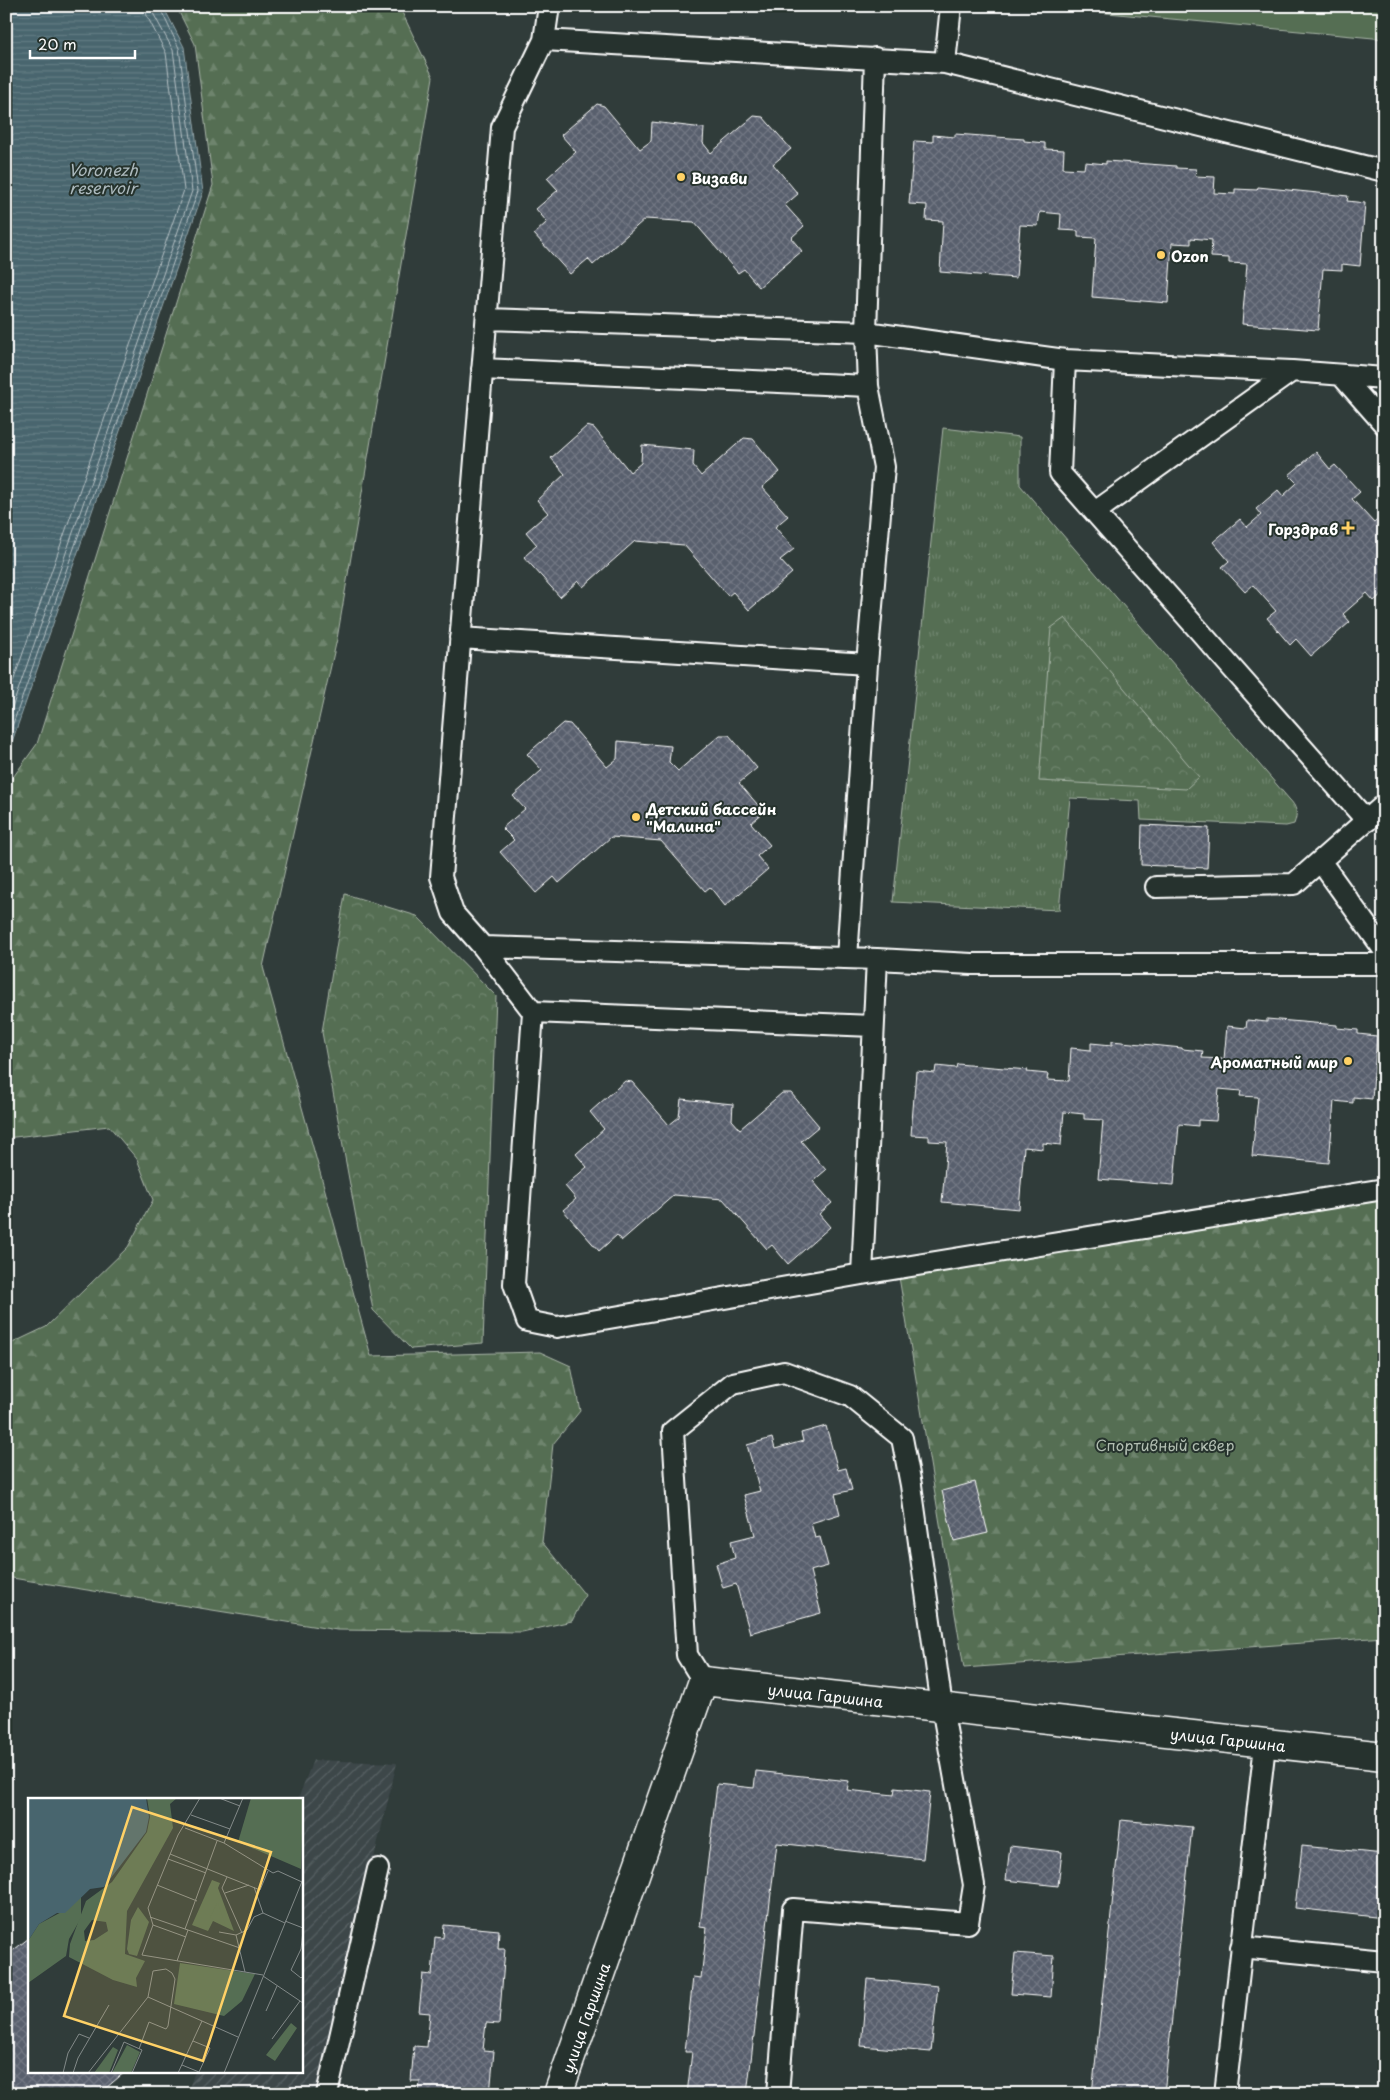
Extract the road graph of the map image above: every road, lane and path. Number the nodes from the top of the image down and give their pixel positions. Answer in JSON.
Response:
{"nodes":[{"id":1,"x":549,"y":6,"type":"edge"},
{"id":2,"x":951,"y":6,"type":"edge"},
{"id":3,"x":544,"y":40,"type":"junction"},
{"id":4,"x":875,"y":58,"type":"junction"},
{"id":5,"x":946,"y":63,"type":"junction"},
{"id":6,"x":1384,"y":171,"type":"edge"},
{"id":7,"x":488,"y":319,"type":"junction"},
{"id":8,"x":866,"y":332,"type":"junction"},
{"id":9,"x":1065,"y":360,"type":"junction"},
{"id":10,"x":482,"y":369,"type":"junction"},
{"id":11,"x":1292,"y":371,"type":"junction"},
{"id":12,"x":1340,"y":375,"type":"junction"},
{"id":13,"x":1384,"y":378,"type":"edge"},
{"id":14,"x":868,"y":386,"type":"junction"},
{"id":15,"x":1384,"y":424,"type":"edge"},
{"id":16,"x":1095,"y":512,"type":"junction"},
{"id":17,"x":460,"y":638,"type":"junction"},
{"id":18,"x":867,"y":664,"type":"junction"},
{"id":19,"x":1384,"y":805,"type":"edge"},
{"id":20,"x":1367,"y":820,"type":"junction"},
{"id":21,"x":1321,"y":862,"type":"junction"},
{"id":22,"x":1156,"y":887,"type":"dead end"},
{"id":23,"x":484,"y":947,"type":"junction"},
{"id":24,"x":1384,"y":950,"type":"edge"},
{"id":25,"x":847,"y":958,"type":"junction"},
{"id":26,"x":877,"y":959,"type":"junction"},
{"id":27,"x":1384,"y":964,"type":"edge"},
{"id":28,"x":533,"y":1012,"type":"junction"},
{"id":29,"x":873,"y":1026,"type":"junction"},
{"id":30,"x":1384,"y":1189,"type":"edge"},
{"id":31,"x":862,"y":1274,"type":"junction"},
{"id":32,"x":703,"y":1681,"type":"junction"},
{"id":33,"x":942,"y":1707,"type":"junction"},
{"id":34,"x":1265,"y":1745,"type":"junction"},
{"id":35,"x":1384,"y":1756,"type":"edge"},
{"id":36,"x":378,"y":1869,"type":"dead end"},
{"id":37,"x":1241,"y":1946,"type":"junction"},
{"id":38,"x":1384,"y":1961,"type":"edge"},
{"id":39,"x":327,"y":2094,"type":"edge"},
{"id":40,"x":558,"y":2094,"type":"edge"},
{"id":41,"x":778,"y":2094,"type":"edge"},
{"id":42,"x":1225,"y":2094,"type":"edge"}],
"edges":[{"from":1,"to":3,"type":"lane"},
{"from":2,"to":5,"type":"lane"},
{"from":3,"to":4,"type":"lane"},
{"from":3,"to":7,"type":"lane"},
{"from":4,"to":5,"type":"lane"},
{"from":4,"to":8,"type":"lane"},
{"from":5,"to":6,"type":"lane"},
{"from":7,"to":8,"type":"lane"},
{"from":7,"to":10,"type":"lane"},
{"from":8,"to":9,"type":"lane"},
{"from":8,"to":14,"type":"lane"},
{"from":9,"to":11,"type":"lane"},
{"from":9,"to":16,"type":"lane"},
{"from":10,"to":14,"type":"lane"},
{"from":10,"to":17,"type":"lane"},
{"from":11,"to":12,"type":"lane"},
{"from":11,"to":16,"type":"lane"},
{"from":12,"to":13,"type":"lane"},
{"from":12,"to":15,"type":"lane"},
{"from":14,"to":18,"type":"lane"},
{"from":16,"to":20,"type":"lane"},
{"from":17,"to":18,"type":"lane"},
{"from":17,"to":23,"type":"lane"},
{"from":18,"to":25,"type":"lane"},
{"from":19,"to":20,"type":"lane"},
{"from":20,"to":21,"type":"lane"},
{"from":21,"to":22,"type":"lane"},
{"from":21,"to":24,"type":"lane"},
{"from":23,"to":25,"type":"lane"},
{"from":23,"to":28,"type":"lane"},
{"from":25,"to":26,"type":"lane"},
{"from":26,"to":27,"type":"lane"},
{"from":26,"to":29,"type":"lane"},
{"from":28,"to":29,"type":"lane"},
{"from":28,"to":31,"type":"lane"},
{"from":29,"to":31,"type":"lane"},
{"from":30,"to":31,"type":"lane"},
{"from":32,"to":33,"type":"street","name":"улица Гаршина"},
{"from":32,"to":33,"type":"lane"},
{"from":32,"to":40,"type":"street","name":"улица Гаршина"},
{"from":33,"to":34,"type":"street","name":"улица Гаршина"},
{"from":33,"to":41,"type":"lane"},
{"from":34,"to":35,"type":"street","name":"улица Гаршина"},
{"from":34,"to":37,"type":"lane"},
{"from":36,"to":39,"type":"lane"},
{"from":37,"to":38,"type":"lane"},
{"from":37,"to":42,"type":"lane"}]}
